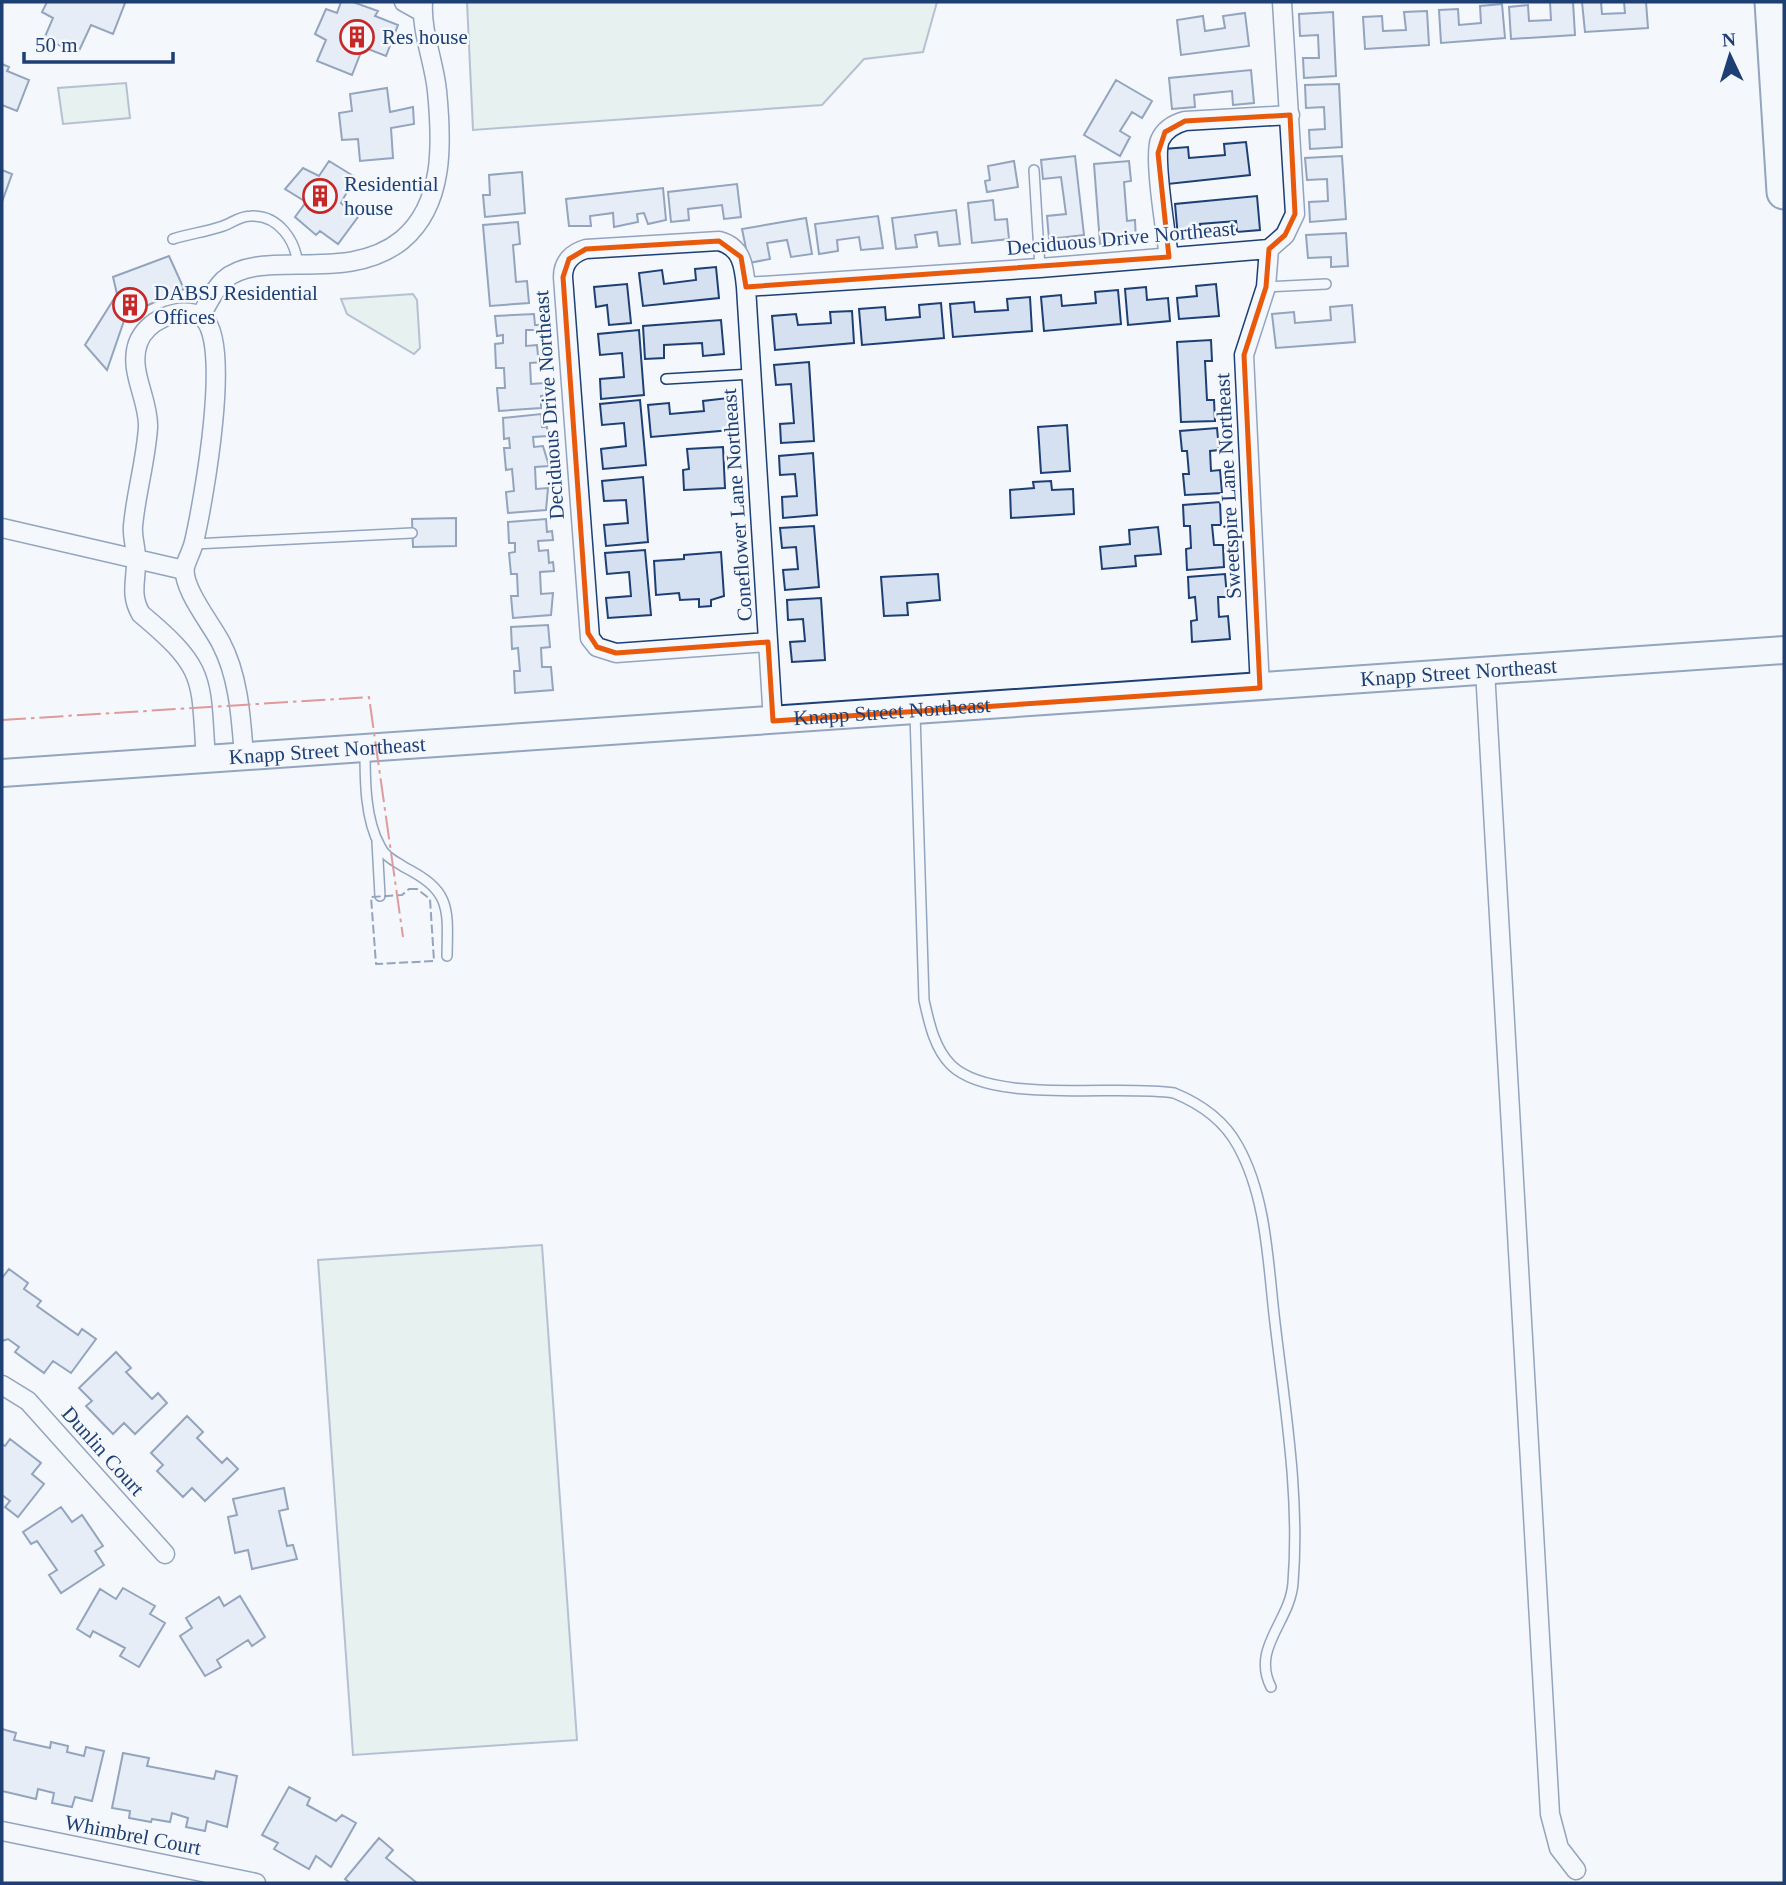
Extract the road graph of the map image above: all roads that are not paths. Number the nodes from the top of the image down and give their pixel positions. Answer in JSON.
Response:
{"nodes":[{"id":1,"x":404,"y":2,"type":"edge"},
{"id":2,"x":1282,"y":2,"type":"edge"},
{"id":3,"x":1772,"y":2,"type":"edge"},
{"id":4,"x":423,"y":7,"type":"edge"},
{"id":5,"x":1290,"y":115,"type":"junction"},
{"id":6,"x":1034,"y":170,"type":"dead end"},
{"id":7,"x":1784,"y":192,"type":"edge"},
{"id":8,"x":173,"y":239,"type":"dead end"},
{"id":9,"x":1269,"y":248,"type":"junction"},
{"id":10,"x":1168,"y":257,"type":"junction"},
{"id":11,"x":298,"y":265,"type":"junction"},
{"id":12,"x":1040,"y":268,"type":"junction"},
{"id":13,"x":1326,"y":284,"type":"dead end"},
{"id":14,"x":746,"y":287,"type":"junction"},
{"id":15,"x":1266,"y":287,"type":"junction"},
{"id":16,"x":201,"y":316,"type":"junction"},
{"id":17,"x":752,"y":374,"type":"junction"},
{"id":18,"x":666,"y":379,"type":"dead end"},
{"id":19,"x":2,"y":528,"type":"edge"},
{"id":20,"x":412,"y":533,"type":"dead end"},
{"id":21,"x":194,"y":544,"type":"junction"},
{"id":22,"x":136,"y":559,"type":"junction"},
{"id":23,"x":184,"y":570,"type":"junction"},
{"id":24,"x":768,"y":642,"type":"junction"},
{"id":25,"x":1784,"y":650,"type":"edge"},
{"id":26,"x":1485,"y":670,"type":"junction"},
{"id":27,"x":1261,"y":688,"type":"junction"},
{"id":28,"x":915,"y":712,"type":"junction"},
{"id":29,"x":773,"y":721,"type":"junction"},
{"id":30,"x":365,"y":748,"type":"junction"},
{"id":31,"x":244,"y":756,"type":"junction"},
{"id":32,"x":206,"y":759,"type":"junction"},
{"id":33,"x":2,"y":773,"type":"edge"},
{"id":34,"x":376,"y":838,"type":"junction"},
{"id":35,"x":380,"y":897,"type":"dead end"},
{"id":36,"x":447,"y":956,"type":"dead end"},
{"id":37,"x":2,"y":1385,"type":"edge"},
{"id":38,"x":165,"y":1553,"type":"dead end"},
{"id":39,"x":1271,"y":1687,"type":"dead end"},
{"id":40,"x":2,"y":1831,"type":"edge"},
{"id":41,"x":1576,"y":1870,"type":"dead end"},
{"id":42,"x":256,"y":1883,"type":"edge"}],
"edges":[{"from":1,"to":4,"type":"street"},
{"from":2,"to":5,"type":"street"},
{"from":3,"to":7,"type":"highway"},
{"from":4,"to":11,"type":"street"},
{"from":5,"to":9,"type":"street"},
{"from":5,"to":10,"type":"street"},
{"from":6,"to":12,"type":"lane"},
{"from":8,"to":11,"type":"lane"},
{"from":9,"to":10,"type":"street","name":"Deciduous Drive Northeast"},
{"from":9,"to":15,"type":"street","name":"Sweetspire Lane Northeast"},
{"from":10,"to":12,"type":"street","name":"Deciduous Drive Northeast"},
{"from":11,"to":16,"type":"street"},
{"from":12,"to":14,"type":"street","name":"Deciduous Drive Northeast"},
{"from":13,"to":15,"type":"lane"},
{"from":14,"to":17,"type":"street","name":"Coneflower Lane Northeast"},
{"from":14,"to":24,"type":"street","name":"Deciduous Drive Northeast"},
{"from":15,"to":27,"type":"street","name":"Sweetspire Lane Northeast"},
{"from":16,"to":21,"type":"street"},
{"from":16,"to":22,"type":"street"},
{"from":17,"to":18,"type":"lane"},
{"from":17,"to":24,"type":"street","name":"Coneflower Lane Northeast"},
{"from":19,"to":22,"type":"street"},
{"from":20,"to":21,"type":"lane"},
{"from":21,"to":23,"type":"street"},
{"from":22,"to":23,"type":"street"},
{"from":22,"to":32,"type":"street"},
{"from":23,"to":31,"type":"street"},
{"from":24,"to":29,"type":"street","name":"Coneflower Lane Northeast"},
{"from":25,"to":26,"type":"main road","name":"Knapp Street Northeast"},
{"from":26,"to":27,"type":"main road","name":"Knapp Street Northeast"},
{"from":26,"to":41,"type":"street"},
{"from":27,"to":28,"type":"main road","name":"Knapp Street Northeast"},
{"from":28,"to":29,"type":"main road","name":"Knapp Street Northeast"},
{"from":28,"to":39,"type":"lane"},
{"from":29,"to":30,"type":"main road","name":"Knapp Street Northeast"},
{"from":30,"to":31,"type":"main road","name":"Knapp Street Northeast"},
{"from":30,"to":34,"type":"lane"},
{"from":31,"to":32,"type":"main road","name":"Knapp Street Northeast"},
{"from":32,"to":33,"type":"main road","name":"Knapp Street Northeast"},
{"from":34,"to":35,"type":"lane"},
{"from":34,"to":36,"type":"lane"},
{"from":37,"to":38,"type":"street","name":"Dunlin Court"},
{"from":40,"to":42,"type":"street","name":"Whimbrel Court"}]}
